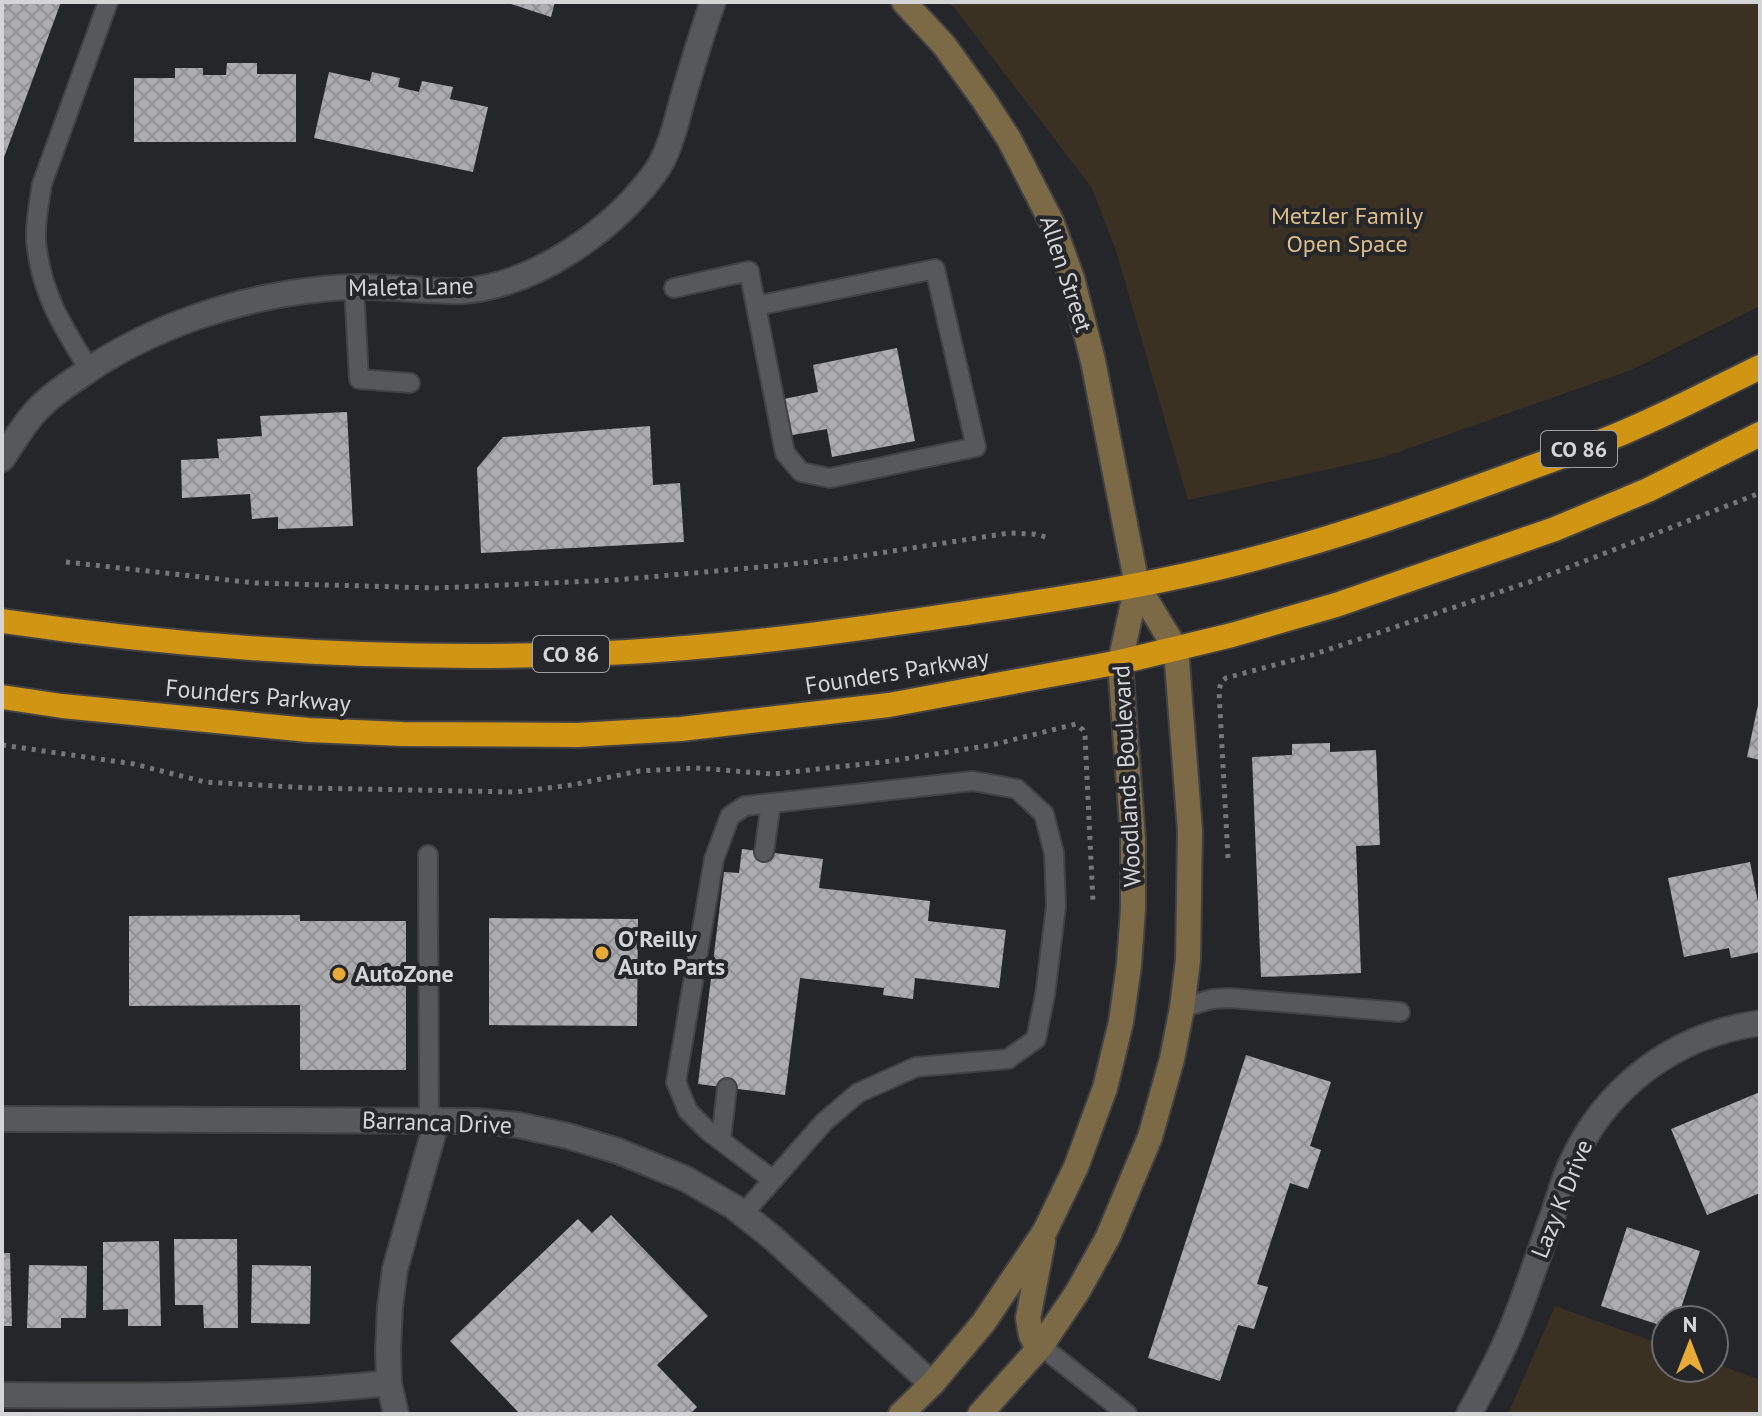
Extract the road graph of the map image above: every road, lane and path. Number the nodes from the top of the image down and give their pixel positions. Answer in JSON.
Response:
{"nodes":[{"id":1,"x":108,"y":2,"type":"edge"},
{"id":2,"x":713,"y":2,"type":"edge"},
{"id":3,"x":904,"y":2,"type":"edge"},
{"id":4,"x":354,"y":287,"type":"junction"},
{"id":5,"x":674,"y":288,"type":"dead end"},
{"id":6,"x":756,"y":306,"type":"junction"},
{"id":7,"x":1760,"y":367,"type":"edge"},
{"id":8,"x":89,"y":369,"type":"junction"},
{"id":9,"x":410,"y":383,"type":"dead end"},
{"id":10,"x":1760,"y":434,"type":"edge"},
{"id":11,"x":2,"y":459,"type":"edge"},
{"id":12,"x":1760,"y":493,"type":"edge"},
{"id":13,"x":1051,"y":538,"type":"dead end"},
{"id":14,"x":66,"y":562,"type":"dead end"},
{"id":15,"x":1137,"y":585,"type":"junction"},
{"id":16,"x":2,"y":621,"type":"edge"},
{"id":17,"x":1176,"y":649,"type":"junction"},
{"id":18,"x":1120,"y":662,"type":"junction"},
{"id":19,"x":2,"y":697,"type":"edge"},
{"id":20,"x":2,"y":745,"type":"edge"},
{"id":21,"x":771,"y":803,"type":"junction"},
{"id":22,"x":764,"y":852,"type":"dead end"},
{"id":23,"x":428,"y":855,"type":"dead end"},
{"id":24,"x":1228,"y":858,"type":"dead end"},
{"id":25,"x":1093,"y":902,"type":"dead end"},
{"id":26,"x":1182,"y":1008,"type":"junction"},
{"id":27,"x":1400,"y":1012,"type":"dead end"},
{"id":28,"x":1760,"y":1023,"type":"edge"},
{"id":29,"x":727,"y":1088,"type":"dead end"},
{"id":30,"x":2,"y":1119,"type":"edge"},
{"id":31,"x":433,"y":1120,"type":"junction"},
{"id":32,"x":721,"y":1140,"type":"junction"},
{"id":33,"x":773,"y":1180,"type":"junction"},
{"id":34,"x":743,"y":1214,"type":"junction"},
{"id":35,"x":1045,"y":1231,"type":"junction"},
{"id":36,"x":1041,"y":1346,"type":"junction"},
{"id":37,"x":389,"y":1383,"type":"junction"},
{"id":38,"x":932,"y":1384,"type":"junction"},
{"id":39,"x":2,"y":1395,"type":"edge"},
{"id":40,"x":98,"y":1405,"type":"edge"},
{"id":41,"x":396,"y":1414,"type":"edge"},
{"id":42,"x":901,"y":1414,"type":"edge"},
{"id":43,"x":980,"y":1414,"type":"edge"},
{"id":44,"x":1127,"y":1414,"type":"edge"},
{"id":45,"x":1469,"y":1414,"type":"edge"}],
"edges":[{"from":1,"to":8,"type":"lane"},
{"from":2,"to":4,"type":"street","name":"Maleta Lane"},
{"from":3,"to":15,"type":"street","name":"Allen Street"},
{"from":4,"to":8,"type":"street","name":"Maleta Lane"},
{"from":4,"to":9,"type":"lane"},
{"from":5,"to":6,"type":"lane"},
{"from":6,"to":6,"type":"lane"},
{"from":7,"to":15,"type":"highway","name":"Founders Parkway","number":"CO 86"},
{"from":8,"to":11,"type":"street","name":"Maleta Lane"},
{"from":10,"to":17,"type":"highway","name":"Founders Parkway","number":"CO 86"},
{"from":12,"to":24,"type":"path"},
{"from":13,"to":14,"type":"path"},
{"from":15,"to":16,"type":"highway","name":"Founders Parkway","number":"CO 86"},
{"from":15,"to":17,"type":"street"},
{"from":15,"to":18,"type":"street","name":"Woodlands Boulevard"},
{"from":17,"to":18,"type":"highway","name":"Founders Parkway","number":"CO 86"},
{"from":17,"to":26,"type":"street"},
{"from":18,"to":19,"type":"highway","name":"Founders Parkway","number":"CO 86"},
{"from":18,"to":35,"type":"street","name":"Woodlands Boulevard"},
{"from":20,"to":25,"type":"path"},
{"from":21,"to":22,"type":"lane"},
{"from":21,"to":32,"type":"lane"},
{"from":21,"to":33,"type":"lane"},
{"from":23,"to":31,"type":"lane"},
{"from":26,"to":27,"type":"lane"},
{"from":26,"to":36,"type":"street"},
{"from":28,"to":45,"type":"street","name":"Lazy K Drive"},
{"from":29,"to":32,"type":"lane"},
{"from":30,"to":31,"type":"street","name":"Barranca Drive"},
{"from":31,"to":34,"type":"street","name":"Barranca Drive"},
{"from":31,"to":37,"type":"street"},
{"from":32,"to":33,"type":"lane"},
{"from":33,"to":34,"type":"lane"},
{"from":34,"to":38,"type":"street","name":"Barranca Drive"},
{"from":35,"to":36,"type":"street"},
{"from":35,"to":38,"type":"street","name":"Woodlands Boulevard"},
{"from":36,"to":43,"type":"street"},
{"from":36,"to":44,"type":"lane"},
{"from":37,"to":40,"type":"street"},
{"from":37,"to":41,"type":"street"},
{"from":38,"to":42,"type":"street","name":"Woodlands Boulevard"},
{"from":39,"to":40,"type":"street"}]}
